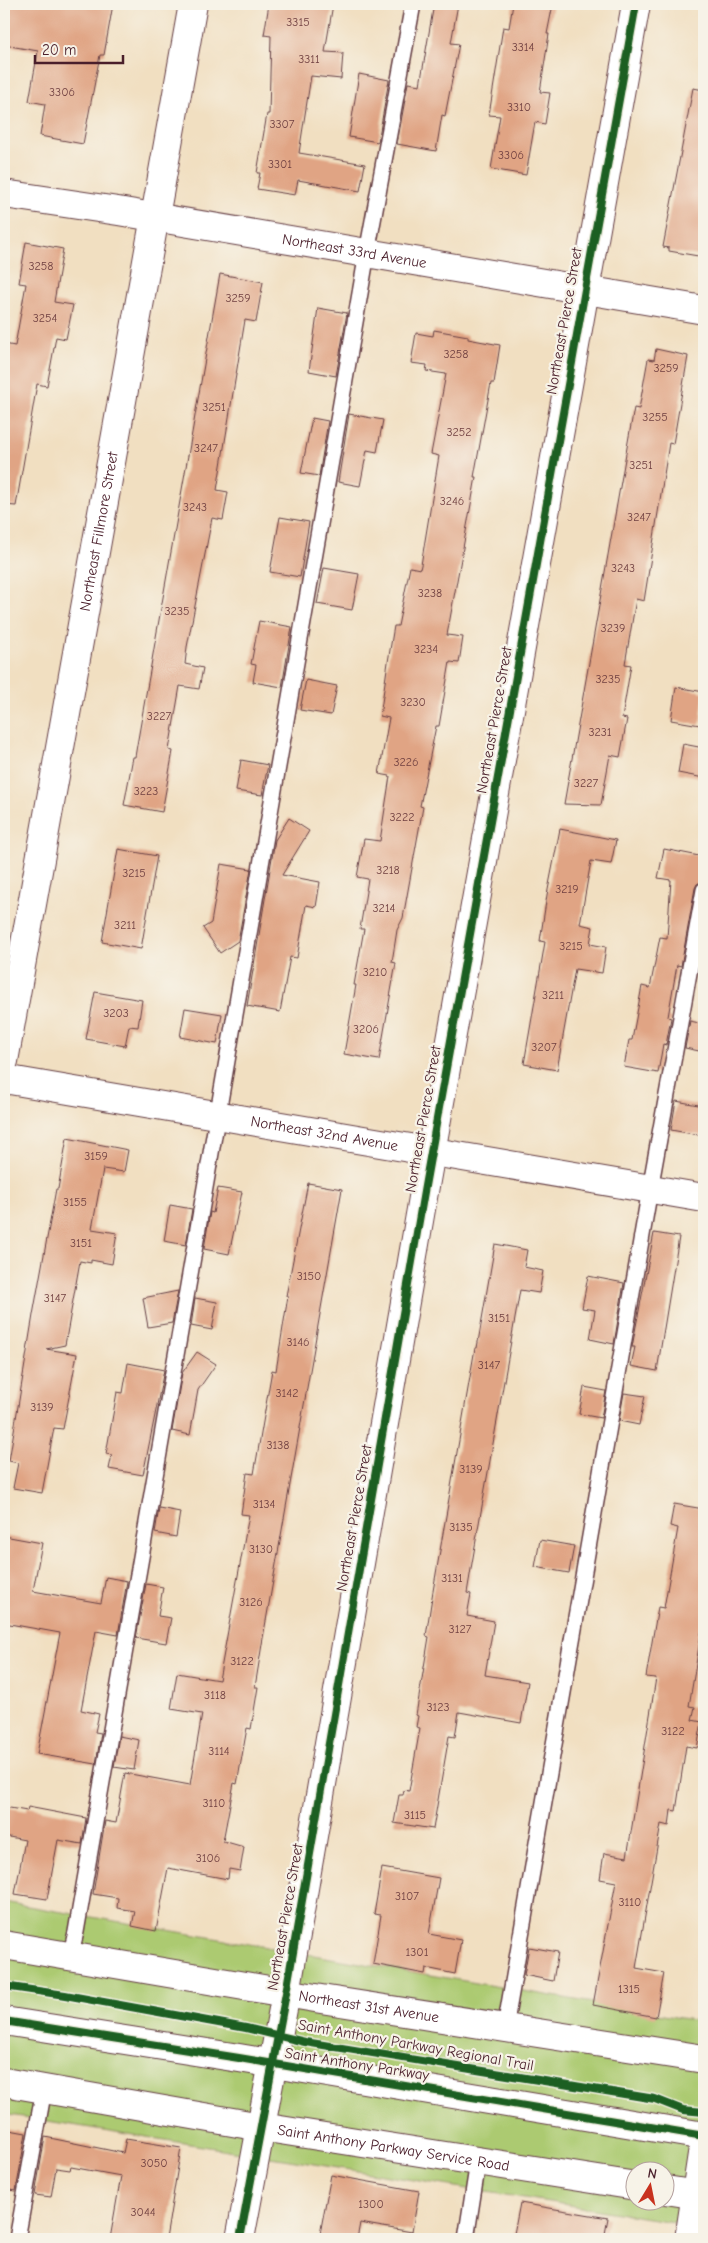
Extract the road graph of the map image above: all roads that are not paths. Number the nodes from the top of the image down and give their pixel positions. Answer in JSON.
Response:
{"nodes":[{"id":1,"x":193,"y":4,"type":"edge"},
{"id":2,"x":413,"y":4,"type":"edge"},
{"id":3,"x":636,"y":4,"type":"edge"},
{"id":4,"x":4,"y":194,"type":"edge"},
{"id":5,"x":154,"y":218,"type":"junction"},
{"id":6,"x":367,"y":253,"type":"junction"},
{"id":7,"x":584,"y":290,"type":"junction"},
{"id":8,"x":704,"y":310,"type":"edge"},
{"id":9,"x":704,"y":890,"type":"edge"},
{"id":10,"x":4,"y":1061,"type":"edge"},
{"id":11,"x":4,"y":1079,"type":"edge"},
{"id":12,"x":218,"y":1115,"type":"junction"},
{"id":13,"x":432,"y":1151,"type":"junction"},
{"id":14,"x":650,"y":1189,"type":"junction"},
{"id":15,"x":704,"y":1198,"type":"edge"},
{"id":16,"x":4,"y":1945,"type":"edge"},
{"id":17,"x":70,"y":1957,"type":"junction"},
{"id":18,"x":286,"y":1993,"type":"junction"},
{"id":19,"x":4,"y":2021,"type":"edge"},
{"id":20,"x":505,"y":2028,"type":"junction"},
{"id":21,"x":704,"y":2059,"type":"edge"},
{"id":22,"x":273,"y":2064,"type":"junction"},
{"id":23,"x":4,"y":2082,"type":"edge"},
{"id":24,"x":44,"y":2089,"type":"junction"},
{"id":25,"x":261,"y":2127,"type":"junction"},
{"id":26,"x":704,"y":2136,"type":"edge"},
{"id":27,"x":704,"y":2141,"type":"edge"},
{"id":28,"x":478,"y":2162,"type":"junction"},
{"id":29,"x":626,"y":2184,"type":"edge"},
{"id":30,"x":676,"y":2192,"type":"edge"},
{"id":31,"x":701,"y":2196,"type":"edge"},
{"id":32,"x":17,"y":2239,"type":"edge"},
{"id":33,"x":240,"y":2239,"type":"edge"},
{"id":34,"x":466,"y":2239,"type":"edge"},
{"id":35,"x":689,"y":2239,"type":"edge"}],
"edges":[{"from":1,"to":5,"type":"street","name":"Northeast Fillmore Street"},
{"from":2,"to":6,"type":"lane"},
{"from":3,"to":7,"type":"street","name":"Northeast Pierce Street"},
{"from":4,"to":5,"type":"street","name":"Northeast 33rd Avenue"},
{"from":5,"to":6,"type":"street","name":"Northeast 33rd Avenue"},
{"from":5,"to":10,"type":"street","name":"Northeast Fillmore Street"},
{"from":6,"to":7,"type":"street","name":"Northeast 33rd Avenue"},
{"from":6,"to":12,"type":"lane"},
{"from":7,"to":8,"type":"street","name":"Northeast 33rd Avenue"},
{"from":7,"to":13,"type":"street","name":"Northeast Pierce Street"},
{"from":9,"to":14,"type":"lane"},
{"from":11,"to":12,"type":"street","name":"Northeast 32nd Avenue"},
{"from":12,"to":13,"type":"street","name":"Northeast 32nd Avenue"},
{"from":12,"to":17,"type":"lane"},
{"from":13,"to":14,"type":"street","name":"Northeast 32nd Avenue"},
{"from":13,"to":18,"type":"street","name":"Northeast Pierce Street"},
{"from":14,"to":15,"type":"street","name":"Northeast 32nd Avenue"},
{"from":14,"to":20,"type":"lane"},
{"from":16,"to":17,"type":"street","name":"Northeast 31st Avenue"},
{"from":17,"to":18,"type":"street","name":"Northeast 31st Avenue"},
{"from":18,"to":20,"type":"street","name":"Northeast 31st Avenue"},
{"from":18,"to":22,"type":"street","name":"Northeast Pierce Street"},
{"from":19,"to":22,"type":"street","name":"Saint Anthony Parkway"},
{"from":20,"to":21,"type":"street","name":"Northeast 31st Avenue"},
{"from":22,"to":25,"type":"street","name":"Northeast Pierce Street"},
{"from":22,"to":26,"type":"street","name":"Saint Anthony Parkway"},
{"from":23,"to":24,"type":"street","name":"Saint Anthony Parkway Service Road"},
{"from":24,"to":25,"type":"street","name":"Saint Anthony Parkway Service Road"},
{"from":24,"to":32,"type":"lane"},
{"from":25,"to":28,"type":"street","name":"Saint Anthony Parkway Service Road"},
{"from":25,"to":33,"type":"street","name":"Northeast Pierce Street"},
{"from":27,"to":31,"type":"street"},
{"from":28,"to":29,"type":"street","name":"Saint Anthony Parkway Service Road"},
{"from":28,"to":34,"type":"lane"},
{"from":30,"to":31,"type":"street"},
{"from":31,"to":35,"type":"street"}]}
